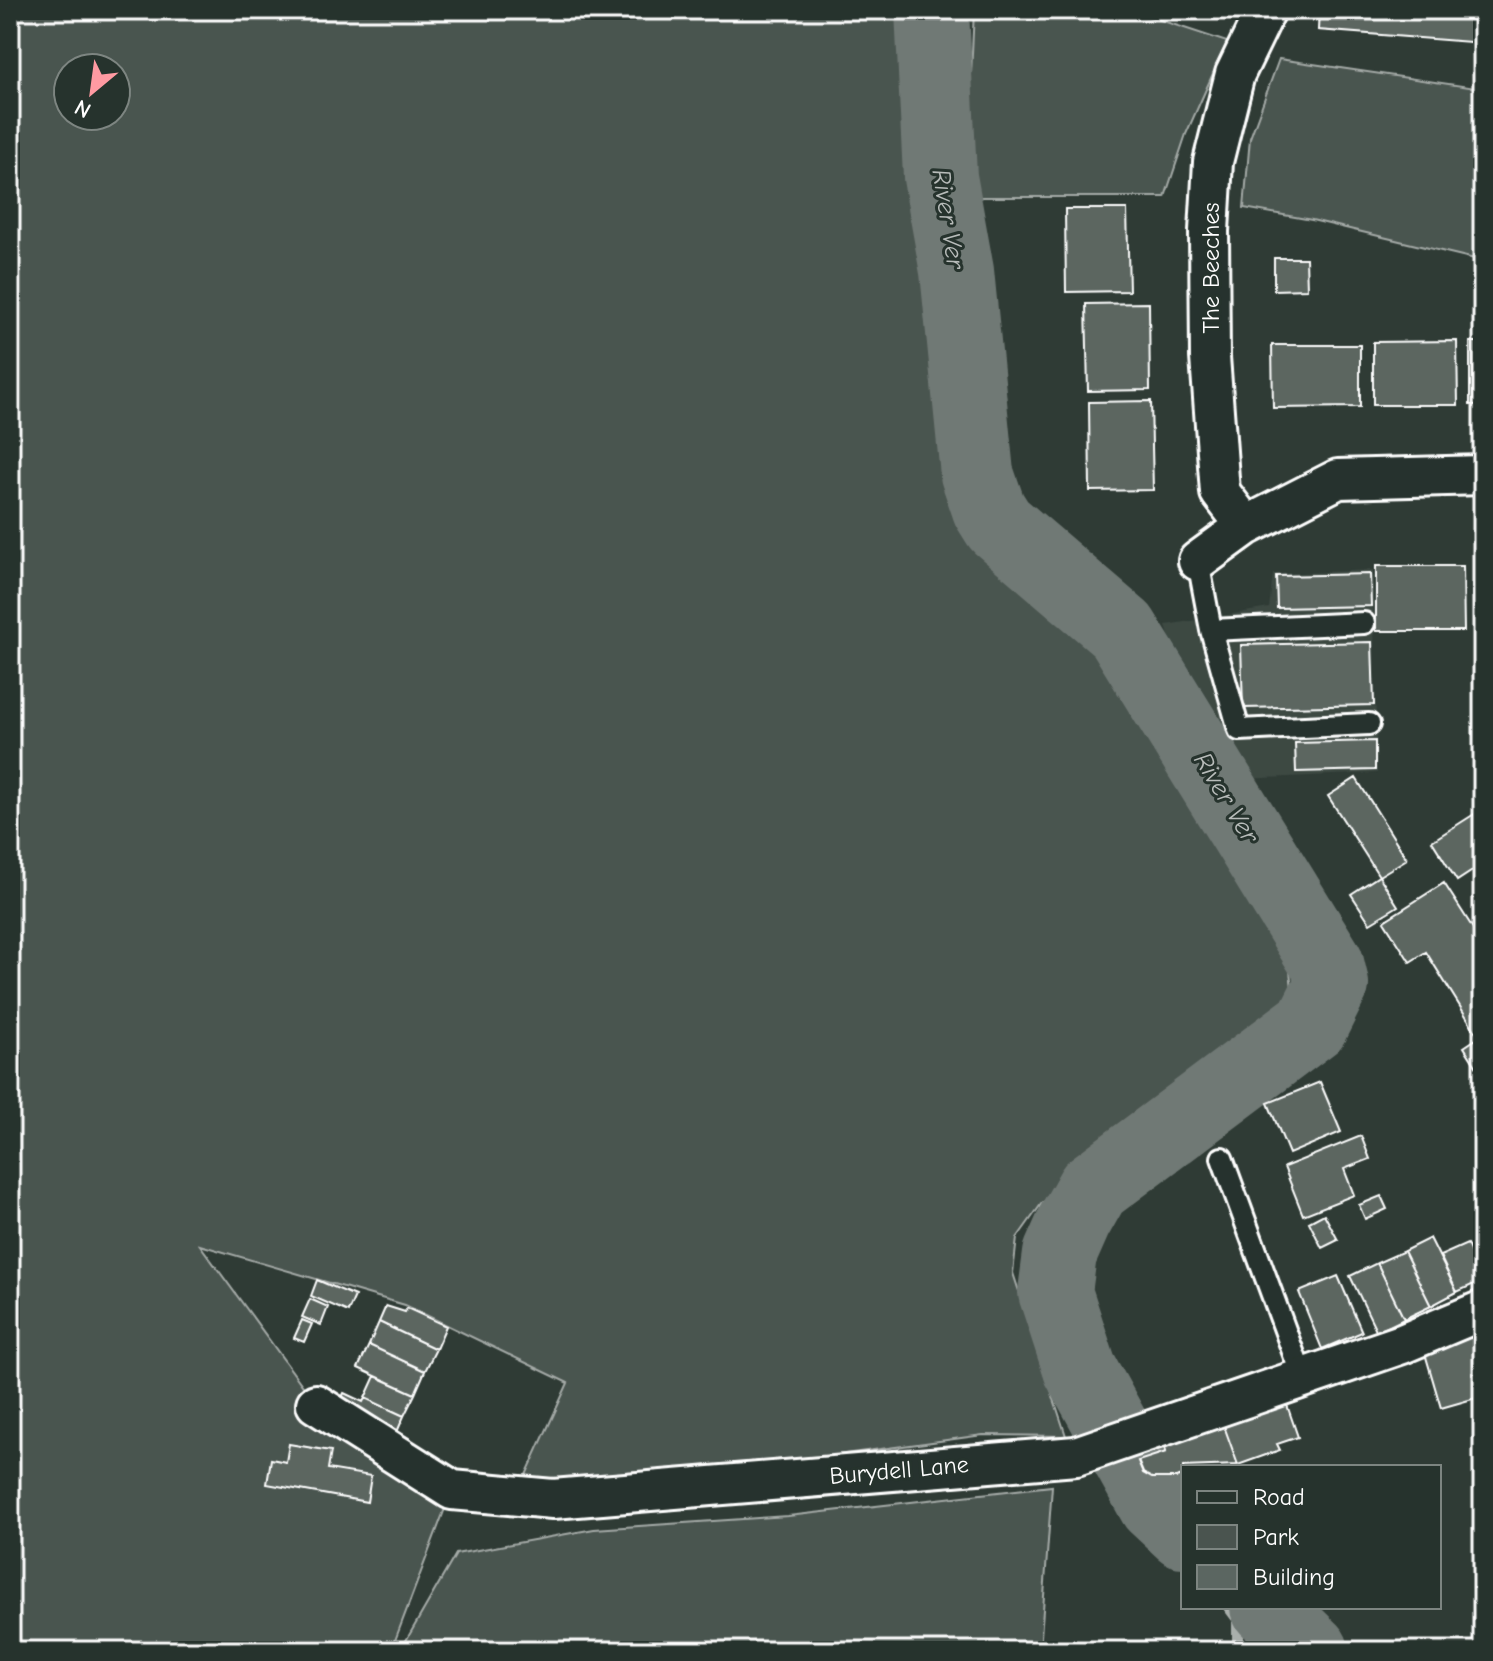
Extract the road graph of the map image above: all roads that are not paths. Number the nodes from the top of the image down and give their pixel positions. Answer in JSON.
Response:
{"nodes":[{"id":1,"x":1266,"y":10,"type":"edge"},
{"id":2,"x":1483,"y":475,"type":"edge"},
{"id":3,"x":1246,"y":526,"type":"junction"},
{"id":4,"x":1198,"y":561,"type":"joint"},
{"id":5,"x":1364,"y":623,"type":"dead end"},
{"id":6,"x":1211,"y":630,"type":"junction"},
{"id":7,"x":1369,"y":724,"type":"dead end"},
{"id":8,"x":1222,"y":1158,"type":"dead end"},
{"id":9,"x":1483,"y":1310,"type":"edge"},
{"id":10,"x":1303,"y":1379,"type":"junction"},
{"id":11,"x":316,"y":1404,"type":"dead end"}],
"edges":[{"from":1,"to":3,"type":"street","name":"The Beeches"},
{"from":2,"to":3,"type":"street"},
{"from":3,"to":4,"type":"street"},
{"from":4,"to":6,"type":"lane"},
{"from":5,"to":6,"type":"lane"},
{"from":6,"to":7,"type":"lane"},
{"from":8,"to":10,"type":"lane"},
{"from":9,"to":10,"type":"street","name":"Burydell Lane"},
{"from":10,"to":11,"type":"street","name":"Burydell Lane"}]}
